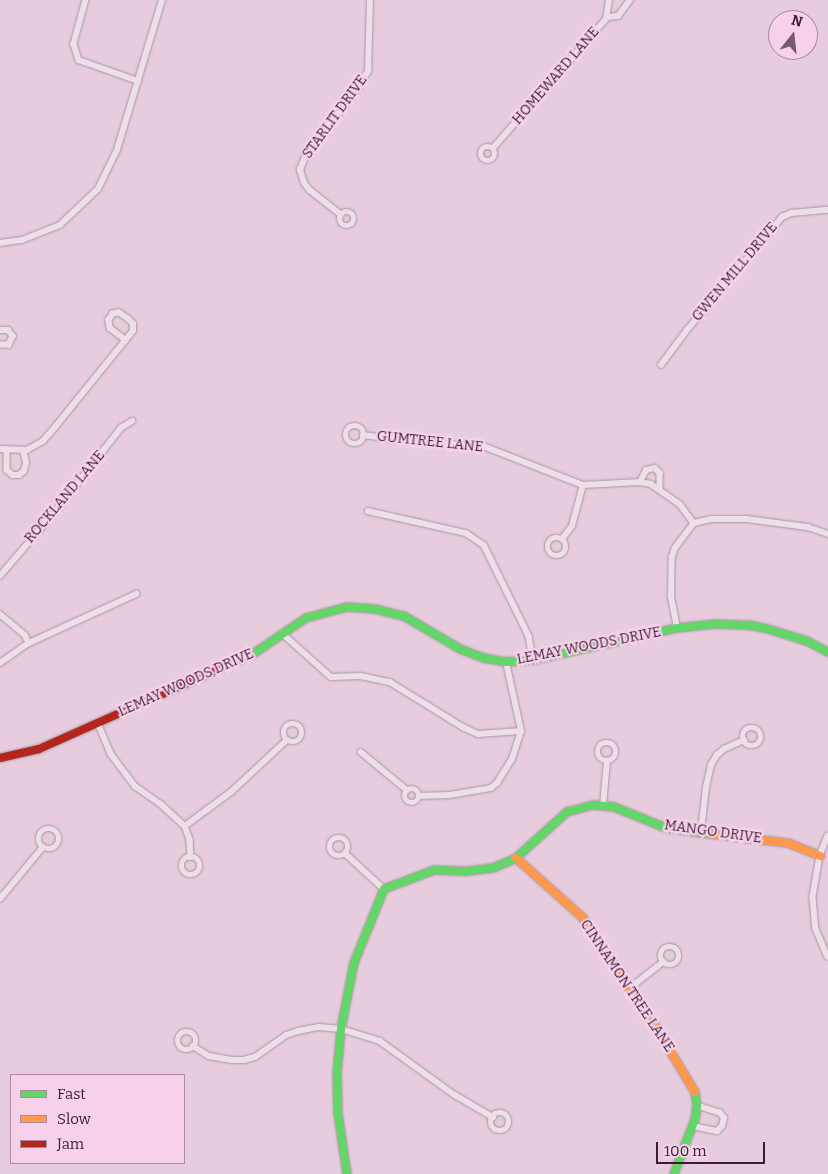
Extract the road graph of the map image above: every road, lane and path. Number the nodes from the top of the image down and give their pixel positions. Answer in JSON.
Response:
{"nodes":[{"id":1,"x":86,"y":0,"type":"edge"},
{"id":2,"x":162,"y":0,"type":"edge"},
{"id":3,"x":370,"y":0,"type":"edge"},
{"id":4,"x":609,"y":0,"type":"edge"},
{"id":5,"x":630,"y":0,"type":"edge"},
{"id":6,"x":607,"y":17,"type":"junction"},
{"id":7,"x":138,"y":81,"type":"junction"},
{"id":8,"x":493,"y":148,"type":"dead end"},
{"id":9,"x":828,"y":210,"type":"edge"},
{"id":10,"x":341,"y":215,"type":"dead end"},
{"id":11,"x":0,"y":243,"type":"edge"},
{"id":12,"x":0,"y":330,"type":"edge"},
{"id":13,"x":126,"y":340,"type":"junction"},
{"id":14,"x":0,"y":345,"type":"edge"},
{"id":15,"x":662,"y":365,"type":"dead end"},
{"id":16,"x":132,"y":421,"type":"dead end"},
{"id":17,"x":364,"y":435,"type":"dead end"},
{"id":18,"x":0,"y":449,"type":"edge"},
{"id":19,"x":7,"y":450,"type":"junction"},
{"id":20,"x":24,"y":450,"type":"junction"},
{"id":21,"x":640,"y":482,"type":"junction"},
{"id":22,"x":584,"y":485,"type":"junction"},
{"id":23,"x":660,"y":488,"type":"junction"},
{"id":24,"x":368,"y":511,"type":"dead end"},
{"id":25,"x":694,"y":523,"type":"junction"},
{"id":26,"x":828,"y":534,"type":"edge"},
{"id":27,"x":562,"y":540,"type":"dead end"},
{"id":28,"x":0,"y":576,"type":"edge"},
{"id":29,"x":136,"y":594,"type":"dead end"},
{"id":30,"x":0,"y":614,"type":"edge"},
{"id":31,"x":677,"y":628,"type":"junction"},
{"id":32,"x":282,"y":633,"type":"junction"},
{"id":33,"x":29,"y":643,"type":"junction"},
{"id":34,"x":828,"y":652,"type":"edge"},
{"id":35,"x":533,"y":660,"type":"junction"},
{"id":36,"x":0,"y":662,"type":"edge"},
{"id":37,"x":506,"y":662,"type":"junction"},
{"id":38,"x":98,"y":723,"type":"junction"},
{"id":39,"x":521,"y":731,"type":"junction"},
{"id":40,"x":287,"y":740,"type":"dead end"},
{"id":41,"x":744,"y":740,"type":"dead end"},
{"id":42,"x":361,"y":752,"type":"dead end"},
{"id":43,"x":0,"y":758,"type":"edge"},
{"id":44,"x":607,"y":761,"type":"dead end"},
{"id":45,"x":406,"y":790,"type":"junction"},
{"id":46,"x":419,"y":796,"type":"junction"},
{"id":47,"x":603,"y":806,"type":"junction"},
{"id":48,"x":185,"y":826,"type":"junction"},
{"id":49,"x":702,"y":831,"type":"junction"},
{"id":50,"x":828,"y":836,"type":"edge"},
{"id":51,"x":43,"y":847,"type":"dead end"},
{"id":52,"x":345,"y":853,"type":"dead end"},
{"id":53,"x":820,"y":856,"type":"junction"},
{"id":54,"x":191,"y":857,"type":"dead end"},
{"id":55,"x":516,"y":858,"type":"junction"},
{"id":56,"x":384,"y":889,"type":"junction"},
{"id":57,"x":0,"y":899,"type":"edge"},
{"id":58,"x":828,"y":957,"type":"edge"},
{"id":59,"x":662,"y":962,"type":"dead end"},
{"id":60,"x":630,"y":988,"type":"junction"},
{"id":61,"x":341,"y":1029,"type":"junction"},
{"id":62,"x":194,"y":1046,"type":"dead end"},
{"id":63,"x":697,"y":1106,"type":"junction"},
{"id":64,"x":493,"y":1117,"type":"dead end"},
{"id":65,"x":693,"y":1126,"type":"junction"},
{"id":66,"x":347,"y":1174,"type":"edge"},
{"id":67,"x":674,"y":1174,"type":"edge"}],
"edges":[{"from":1,"to":7,"type":"street"},
{"from":2,"to":7,"type":"street"},
{"from":3,"to":10,"type":"street","name":"STARLIT DRIVE"},
{"from":4,"to":6,"type":"street","name":"HOMEWARD LANE"},
{"from":5,"to":6,"type":"street"},
{"from":6,"to":8,"type":"street","name":"HOMEWARD LANE"},
{"from":7,"to":11,"type":"street"},
{"from":9,"to":15,"type":"street","name":"GWEN MILL DRIVE"},
{"from":12,"to":14,"type":"street"},
{"from":13,"to":13,"type":"street"},
{"from":13,"to":20,"type":"street"},
{"from":16,"to":28,"type":"street","name":"ROCKLAND LANE"},
{"from":17,"to":22,"type":"street","name":"GUMTREE LANE"},
{"from":18,"to":19,"type":"street"},
{"from":19,"to":20,"type":"street"},
{"from":19,"to":20,"type":"street"},
{"from":21,"to":22,"type":"street","name":"GUMTREE LANE"},
{"from":21,"to":23,"type":"street","name":"GUMTREE LANE"},
{"from":21,"to":23,"type":"street"},
{"from":22,"to":27,"type":"street"},
{"from":23,"to":25,"type":"street","name":"GUMTREE LANE"},
{"from":24,"to":35,"type":"street"},
{"from":25,"to":26,"type":"street"},
{"from":25,"to":31,"type":"street"},
{"from":29,"to":33,"type":"street"},
{"from":30,"to":33,"type":"street"},
{"from":31,"to":34,"type":"street","name":"LEMAY WOODS DRIVE"},
{"from":31,"to":35,"type":"street","name":"LEMAY WOODS DRIVE"},
{"from":32,"to":37,"type":"street","name":"LEMAY WOODS DRIVE"},
{"from":32,"to":38,"type":"street","name":"LEMAY WOODS DRIVE"},
{"from":32,"to":39,"type":"street"},
{"from":33,"to":36,"type":"street"},
{"from":35,"to":37,"type":"street","name":"LEMAY WOODS DRIVE"},
{"from":37,"to":39,"type":"street"},
{"from":38,"to":43,"type":"street","name":"LEMAY WOODS DRIVE"},
{"from":38,"to":48,"type":"street"},
{"from":39,"to":46,"type":"street"},
{"from":40,"to":48,"type":"street"},
{"from":41,"to":49,"type":"street"},
{"from":42,"to":45,"type":"street"},
{"from":44,"to":47,"type":"street"},
{"from":45,"to":46,"type":"street"},
{"from":45,"to":46,"type":"street"},
{"from":47,"to":49,"type":"street","name":"MANGO DRIVE"},
{"from":47,"to":55,"type":"street","name":"MANGO DRIVE"},
{"from":48,"to":54,"type":"street"},
{"from":49,"to":53,"type":"street","name":"MANGO DRIVE"},
{"from":50,"to":53,"type":"street"},
{"from":51,"to":57,"type":"street"},
{"from":52,"to":56,"type":"street"},
{"from":53,"to":58,"type":"street"},
{"from":55,"to":56,"type":"street","name":"MANGO DRIVE"},
{"from":55,"to":60,"type":"street","name":"CINNAMON TREE LANE"},
{"from":56,"to":61,"type":"street"},
{"from":59,"to":60,"type":"street"},
{"from":60,"to":63,"type":"street","name":"CINNAMON TREE LANE"},
{"from":61,"to":62,"type":"street"},
{"from":61,"to":64,"type":"street"},
{"from":61,"to":66,"type":"street"},
{"from":63,"to":65,"type":"street","name":"CINNAMON TREE LANE"},
{"from":63,"to":65,"type":"street"},
{"from":65,"to":67,"type":"street","name":"CINNAMON TREE LANE"}]}
